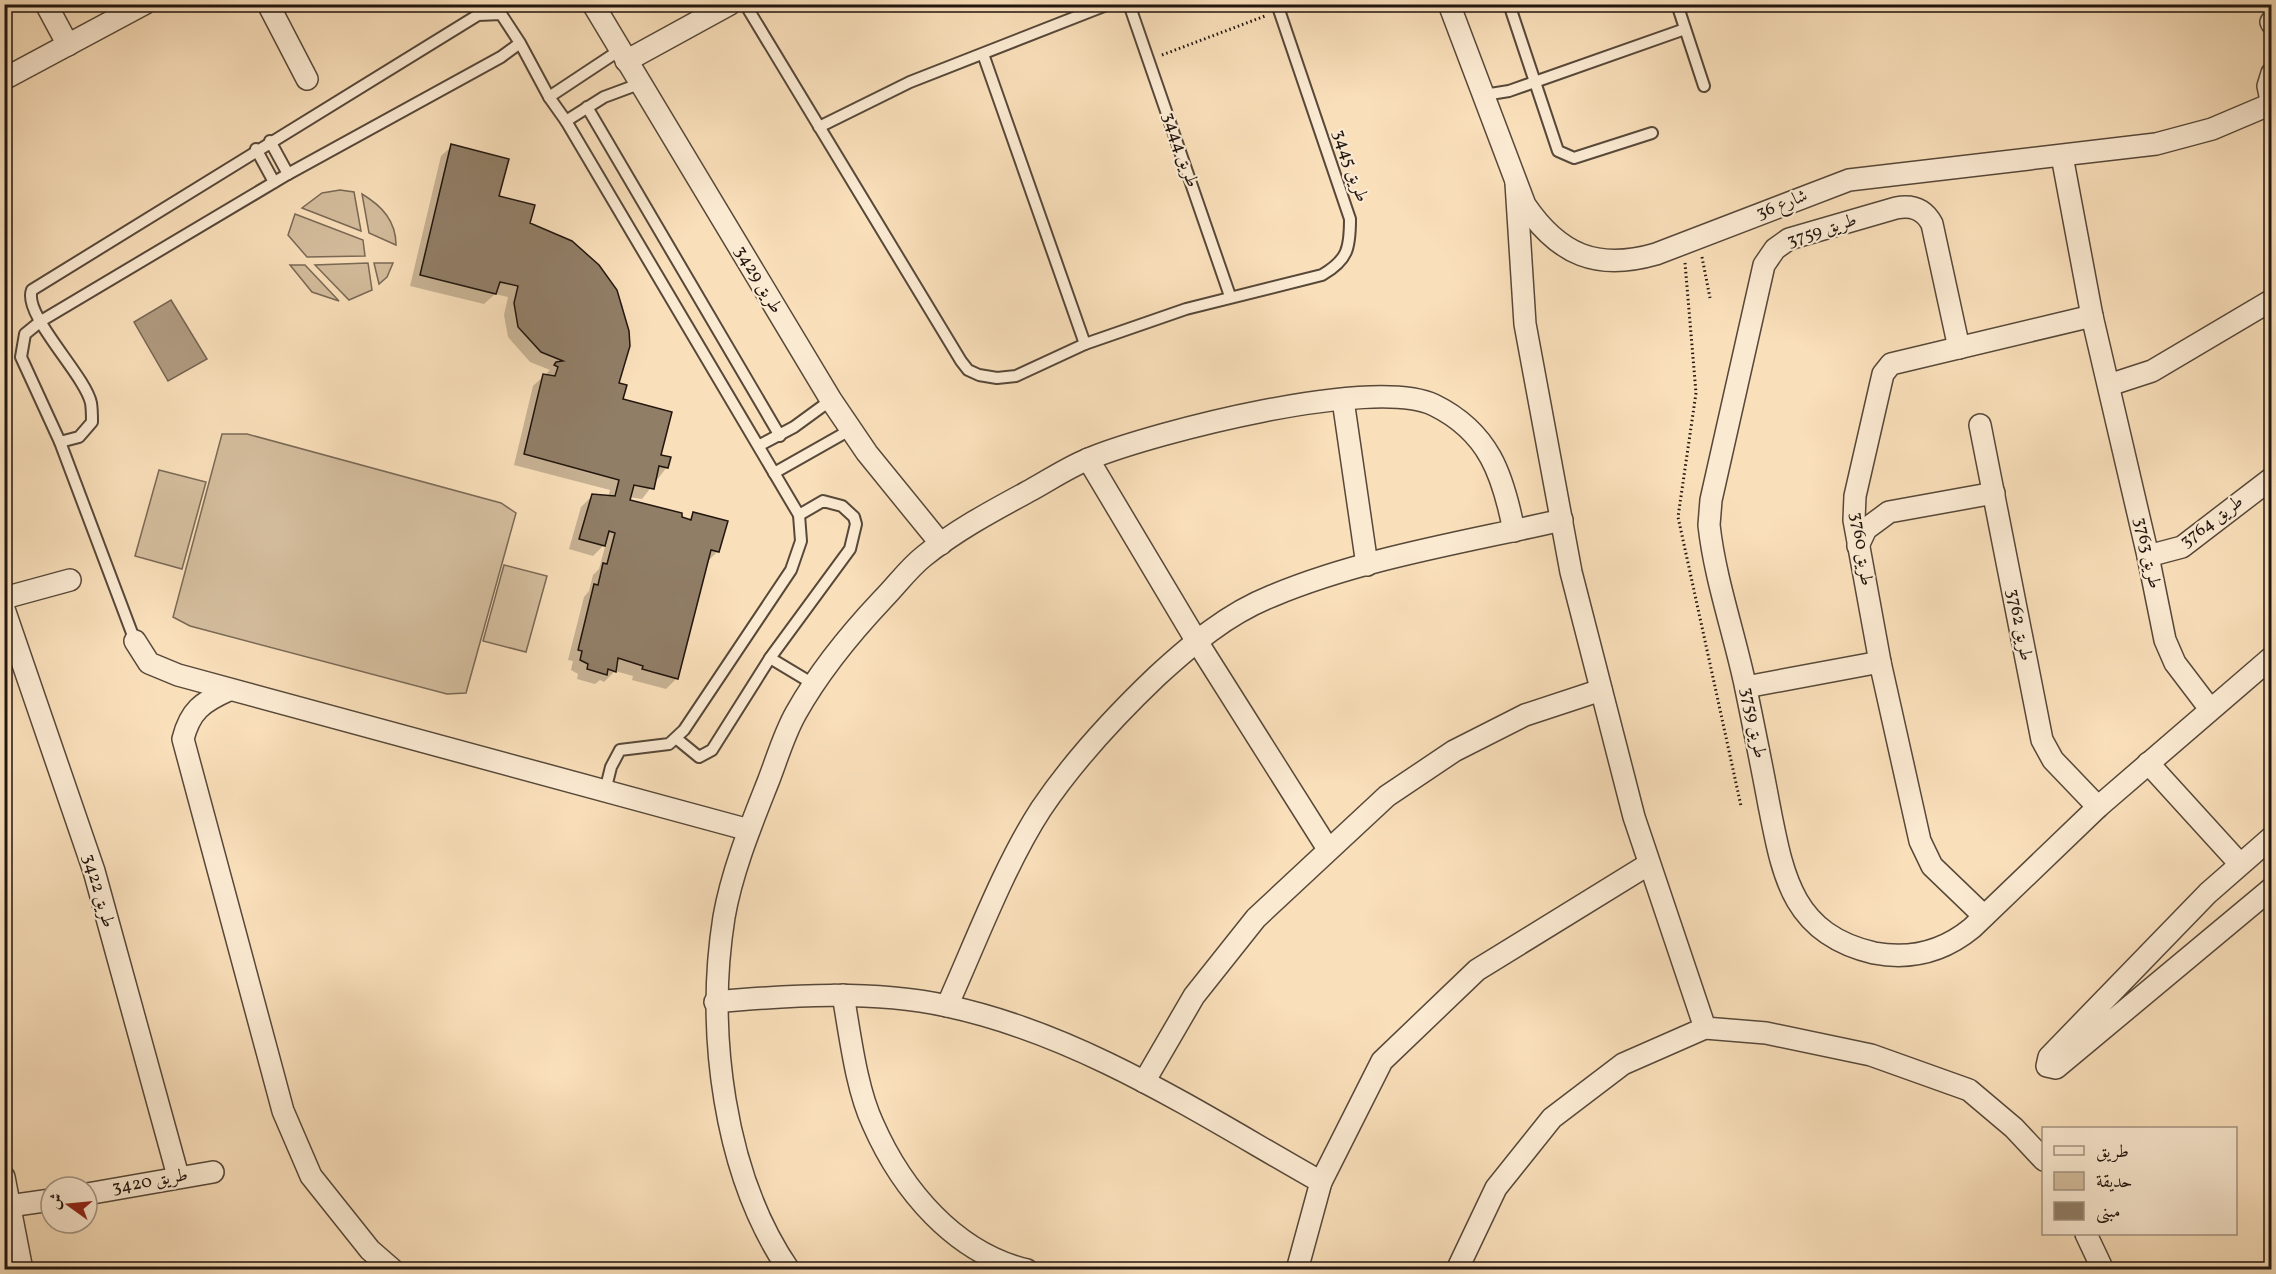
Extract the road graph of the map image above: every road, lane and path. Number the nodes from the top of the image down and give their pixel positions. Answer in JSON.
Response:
{"nodes":[{"id":1,"x":46,"y":4,"type":"edge"},
{"id":2,"x":144,"y":4,"type":"edge"},
{"id":3,"x":268,"y":4,"type":"edge"},
{"id":4,"x":593,"y":4,"type":"edge"},
{"id":5,"x":730,"y":4,"type":"edge"},
{"id":6,"x":745,"y":4,"type":"edge"},
{"id":7,"x":1109,"y":4,"type":"edge"},
{"id":8,"x":1129,"y":4,"type":"edge"},
{"id":9,"x":1449,"y":4,"type":"edge"},
{"id":10,"x":1509,"y":4,"type":"edge"},
{"id":11,"x":1677,"y":4,"type":"edge"},
{"id":12,"x":1278,"y":8,"type":"edge"},
{"id":13,"x":1685,"y":29,"type":"junction"},
{"id":14,"x":520,"y":43,"type":"junction"},
{"id":15,"x":68,"y":45,"type":"junction"},
{"id":16,"x":983,"y":54,"type":"junction"},
{"id":17,"x":623,"y":55,"type":"junction"},
{"id":18,"x":1149,"y":60,"type":"junction"},
{"id":19,"x":2271,"y":73,"type":"edge"},
{"id":20,"x":4,"y":79,"type":"edge"},
{"id":21,"x":308,"y":79,"type":"dead end"},
{"id":22,"x":1536,"y":81,"type":"junction"},
{"id":23,"x":639,"y":84,"type":"junction"},
{"id":24,"x":1704,"y":86,"type":"dead end"},
{"id":25,"x":1484,"y":95,"type":"junction"},
{"id":26,"x":549,"y":97,"type":"junction"},
{"id":27,"x":2271,"y":105,"type":"edge"},
{"id":28,"x":587,"y":107,"type":"junction"},
{"id":29,"x":566,"y":121,"type":"junction"},
{"id":30,"x":819,"y":127,"type":"junction"},
{"id":31,"x":1652,"y":133,"type":"dead end"},
{"id":32,"x":270,"y":141,"type":"junction"},
{"id":33,"x":256,"y":149,"type":"junction"},
{"id":34,"x":2062,"y":156,"type":"junction"},
{"id":35,"x":288,"y":174,"type":"junction"},
{"id":36,"x":274,"y":182,"type":"junction"},
{"id":37,"x":1516,"y":183,"type":"junction"},
{"id":38,"x":1699,"y":237,"type":"junction"},
{"id":39,"x":1230,"y":296,"type":"junction"},
{"id":40,"x":1710,"y":298,"type":"dead end"},
{"id":41,"x":2271,"y":300,"type":"edge"},
{"id":42,"x":2092,"y":316,"type":"junction"},
{"id":43,"x":41,"y":321,"type":"junction"},
{"id":44,"x":1085,"y":344,"type":"junction"},
{"id":45,"x":1959,"y":348,"type":"junction"},
{"id":46,"x":2109,"y":385,"type":"junction"},
{"id":47,"x":831,"y":400,"type":"junction"},
{"id":48,"x":1343,"y":400,"type":"junction"},
{"id":49,"x":1980,"y":425,"type":"dead end"},
{"id":50,"x":850,"y":430,"type":"junction"},
{"id":51,"x":780,"y":436,"type":"junction"},
{"id":52,"x":60,"y":442,"type":"junction"},
{"id":53,"x":760,"y":445,"type":"junction"},
{"id":54,"x":1088,"y":459,"type":"junction"},
{"id":55,"x":774,"y":473,"type":"junction"},
{"id":56,"x":2271,"y":478,"type":"edge"},
{"id":57,"x":1858,"y":486,"type":"junction"},
{"id":58,"x":1994,"y":493,"type":"junction"},
{"id":59,"x":1889,"y":512,"type":"junction"},
{"id":60,"x":799,"y":515,"type":"junction"},
{"id":61,"x":1562,"y":520,"type":"junction"},
{"id":62,"x":1514,"y":531,"type":"junction"},
{"id":63,"x":941,"y":544,"type":"junction"},
{"id":64,"x":1858,"y":546,"type":"junction"},
{"id":65,"x":2148,"y":556,"type":"junction"},
{"id":66,"x":1367,"y":565,"type":"junction"},
{"id":67,"x":70,"y":580,"type":"dead end"},
{"id":68,"x":4,"y":598,"type":"edge"},
{"id":69,"x":4,"y":609,"type":"edge"},
{"id":70,"x":1196,"y":640,"type":"junction"},
{"id":71,"x":135,"y":641,"type":"joint"},
{"id":72,"x":2271,"y":657,"type":"edge"},
{"id":73,"x":770,"y":658,"type":"junction"},
{"id":74,"x":1880,"y":662,"type":"junction"},
{"id":75,"x":815,"y":685,"type":"junction"},
{"id":76,"x":1746,"y":687,"type":"junction"},
{"id":77,"x":229,"y":690,"type":"junction"},
{"id":78,"x":1601,"y":690,"type":"junction"},
{"id":79,"x":2210,"y":709,"type":"junction"},
{"id":80,"x":677,"y":739,"type":"junction"},
{"id":81,"x":2148,"y":763,"type":"junction"},
{"id":82,"x":605,"y":791,"type":"junction"},
{"id":83,"x":2098,"y":807,"type":"junction"},
{"id":84,"x":749,"y":830,"type":"junction"},
{"id":85,"x":2271,"y":837,"type":"edge"},
{"id":86,"x":1328,"y":849,"type":"junction"},
{"id":87,"x":1649,"y":864,"type":"junction"},
{"id":88,"x":2240,"y":864,"type":"junction"},
{"id":89,"x":2271,"y":888,"type":"edge"},
{"id":90,"x":1984,"y":916,"type":"junction"},
{"id":91,"x":843,"y":995,"type":"junction"},
{"id":92,"x":716,"y":1002,"type":"junction"},
{"id":93,"x":947,"y":1006,"type":"junction"},
{"id":94,"x":1705,"y":1028,"type":"junction"},
{"id":95,"x":1144,"y":1082,"type":"junction"},
{"id":96,"x":2042,"y":1159,"type":"edge"},
{"id":97,"x":213,"y":1172,"type":"dead end"},
{"id":98,"x":178,"y":1176,"type":"junction"},
{"id":99,"x":4,"y":1177,"type":"edge"},
{"id":100,"x":1321,"y":1182,"type":"junction"},
{"id":101,"x":99,"y":1192,"type":"edge"},
{"id":102,"x":39,"y":1202,"type":"edge"},
{"id":103,"x":9,"y":1206,"type":"junction"},
{"id":104,"x":2087,"y":1235,"type":"edge"},
{"id":105,"x":22,"y":1269,"type":"edge"},
{"id":106,"x":393,"y":1269,"type":"edge"},
{"id":107,"x":789,"y":1269,"type":"edge"},
{"id":108,"x":1027,"y":1269,"type":"edge"},
{"id":109,"x":1297,"y":1269,"type":"edge"},
{"id":110,"x":1457,"y":1269,"type":"edge"},
{"id":111,"x":2103,"y":1269,"type":"edge"}],
"edges":[{"from":1,"to":15,"type":"street"},
{"from":2,"to":15,"type":"street"},
{"from":3,"to":21,"type":"street"},
{"from":4,"to":17,"type":"street","name":"طريق 3429"},
{"from":5,"to":17,"type":"street"},
{"from":6,"to":30,"type":"lane"},
{"from":7,"to":16,"type":"lane"},
{"from":8,"to":18,"type":"lane","name":"طريق 3444"},
{"from":9,"to":25,"type":"street","name":"شارع 36"},
{"from":10,"to":22,"type":"lane"},
{"from":11,"to":13,"type":"lane"},
{"from":12,"to":18,"type":"path"},
{"from":12,"to":39,"type":"lane","name":"طريق 3445"},
{"from":13,"to":22,"type":"lane"},
{"from":13,"to":24,"type":"lane"},
{"from":14,"to":26,"type":"lane"},
{"from":14,"to":32,"type":"lane"},
{"from":14,"to":35,"type":"lane"},
{"from":15,"to":20,"type":"street"},
{"from":16,"to":30,"type":"lane"},
{"from":16,"to":44,"type":"lane"},
{"from":17,"to":23,"type":"street","name":"طريق 3429"},
{"from":17,"to":26,"type":"lane"},
{"from":18,"to":39,"type":"lane","name":"طريق 3444"},
{"from":19,"to":27,"type":"street"},
{"from":22,"to":25,"type":"lane"},
{"from":22,"to":31,"type":"lane"},
{"from":23,"to":28,"type":"lane"},
{"from":23,"to":47,"type":"street","name":"طريق 3429"},
{"from":25,"to":37,"type":"street","name":"شارع 36"},
{"from":26,"to":29,"type":"lane"},
{"from":27,"to":34,"type":"street","name":"شارع 36"},
{"from":28,"to":29,"type":"lane"},
{"from":28,"to":51,"type":"lane"},
{"from":29,"to":53,"type":"lane"},
{"from":30,"to":44,"type":"lane","name":"طريق 3445"},
{"from":32,"to":33,"type":"lane"},
{"from":32,"to":35,"type":"lane"},
{"from":33,"to":36,"type":"lane"},
{"from":33,"to":43,"type":"lane"},
{"from":34,"to":38,"type":"street","name":"شارع 36"},
{"from":34,"to":42,"type":"street","name":"طريق 3763"},
{"from":35,"to":36,"type":"lane"},
{"from":36,"to":43,"type":"lane"},
{"from":37,"to":38,"type":"street","name":"شارع 36"},
{"from":37,"to":61,"type":"street"},
{"from":38,"to":40,"type":"path"},
{"from":39,"to":44,"type":"lane","name":"طريق 3445"},
{"from":41,"to":46,"type":"street"},
{"from":42,"to":45,"type":"street","name":"طريق 3760"},
{"from":42,"to":46,"type":"street","name":"طريق 3763"},
{"from":43,"to":52,"type":"lane"},
{"from":43,"to":52,"type":"lane"},
{"from":45,"to":57,"type":"street","name":"طريق 3760"},
{"from":45,"to":76,"type":"street","name":"طريق 3759"},
{"from":46,"to":65,"type":"street","name":"طريق 3763"},
{"from":47,"to":50,"type":"street","name":"طريق 3429"},
{"from":47,"to":51,"type":"lane"},
{"from":48,"to":54,"type":"street"},
{"from":48,"to":62,"type":"street"},
{"from":48,"to":66,"type":"street"},
{"from":49,"to":58,"type":"street","name":"طريق 3762"},
{"from":50,"to":55,"type":"lane"},
{"from":50,"to":63,"type":"street","name":"طريق 3429"},
{"from":51,"to":53,"type":"lane"},
{"from":52,"to":71,"type":"lane"},
{"from":53,"to":55,"type":"lane"},
{"from":54,"to":63,"type":"street"},
{"from":54,"to":70,"type":"street"},
{"from":55,"to":60,"type":"lane"},
{"from":56,"to":65,"type":"street","name":"طريق 3764"},
{"from":57,"to":59,"type":"street"},
{"from":57,"to":64,"type":"street","name":"طريق 3760"},
{"from":58,"to":59,"type":"street"},
{"from":58,"to":83,"type":"street","name":"طريق 3762"},
{"from":59,"to":64,"type":"street"},
{"from":60,"to":73,"type":"lane"},
{"from":60,"to":80,"type":"lane"},
{"from":61,"to":62,"type":"street"},
{"from":61,"to":78,"type":"street"},
{"from":62,"to":66,"type":"street"},
{"from":63,"to":75,"type":"street"},
{"from":64,"to":74,"type":"street","name":"طريق 3760"},
{"from":65,"to":79,"type":"street","name":"طريق 3763"},
{"from":66,"to":70,"type":"street"},
{"from":67,"to":68,"type":"street"},
{"from":69,"to":98,"type":"street","name":"طريق 3422"},
{"from":70,"to":86,"type":"street"},
{"from":70,"to":93,"type":"street"},
{"from":71,"to":77,"type":"street"},
{"from":72,"to":79,"type":"street","name":"طريق 3759"},
{"from":73,"to":75,"type":"lane"},
{"from":73,"to":80,"type":"lane"},
{"from":74,"to":76,"type":"street"},
{"from":74,"to":90,"type":"street","name":"طريق 3760"},
{"from":75,"to":84,"type":"street"},
{"from":76,"to":90,"type":"street","name":"طريق 3759"},
{"from":77,"to":82,"type":"street"},
{"from":77,"to":106,"type":"street"},
{"from":78,"to":86,"type":"street"},
{"from":78,"to":87,"type":"street"},
{"from":79,"to":81,"type":"street","name":"طريق 3759"},
{"from":80,"to":82,"type":"lane"},
{"from":81,"to":83,"type":"street","name":"طريق 3759"},
{"from":81,"to":88,"type":"street"},
{"from":82,"to":84,"type":"street"},
{"from":83,"to":90,"type":"street","name":"طريق 3759"},
{"from":84,"to":92,"type":"street"},
{"from":85,"to":88,"type":"street"},
{"from":86,"to":95,"type":"street"},
{"from":87,"to":94,"type":"street"},
{"from":87,"to":100,"type":"street"},
{"from":88,"to":89,"type":"street"},
{"from":91,"to":92,"type":"street"},
{"from":91,"to":93,"type":"street"},
{"from":91,"to":108,"type":"street"},
{"from":92,"to":107,"type":"street"},
{"from":93,"to":95,"type":"street"},
{"from":94,"to":96,"type":"street"},
{"from":94,"to":110,"type":"street"},
{"from":95,"to":100,"type":"street"},
{"from":97,"to":98,"type":"street","name":"طريق 3420"},
{"from":98,"to":101,"type":"street","name":"طريق 3420"},
{"from":99,"to":103,"type":"street"},
{"from":100,"to":109,"type":"street"},
{"from":102,"to":103,"type":"street"},
{"from":103,"to":105,"type":"street"},
{"from":104,"to":111,"type":"street"}]}
